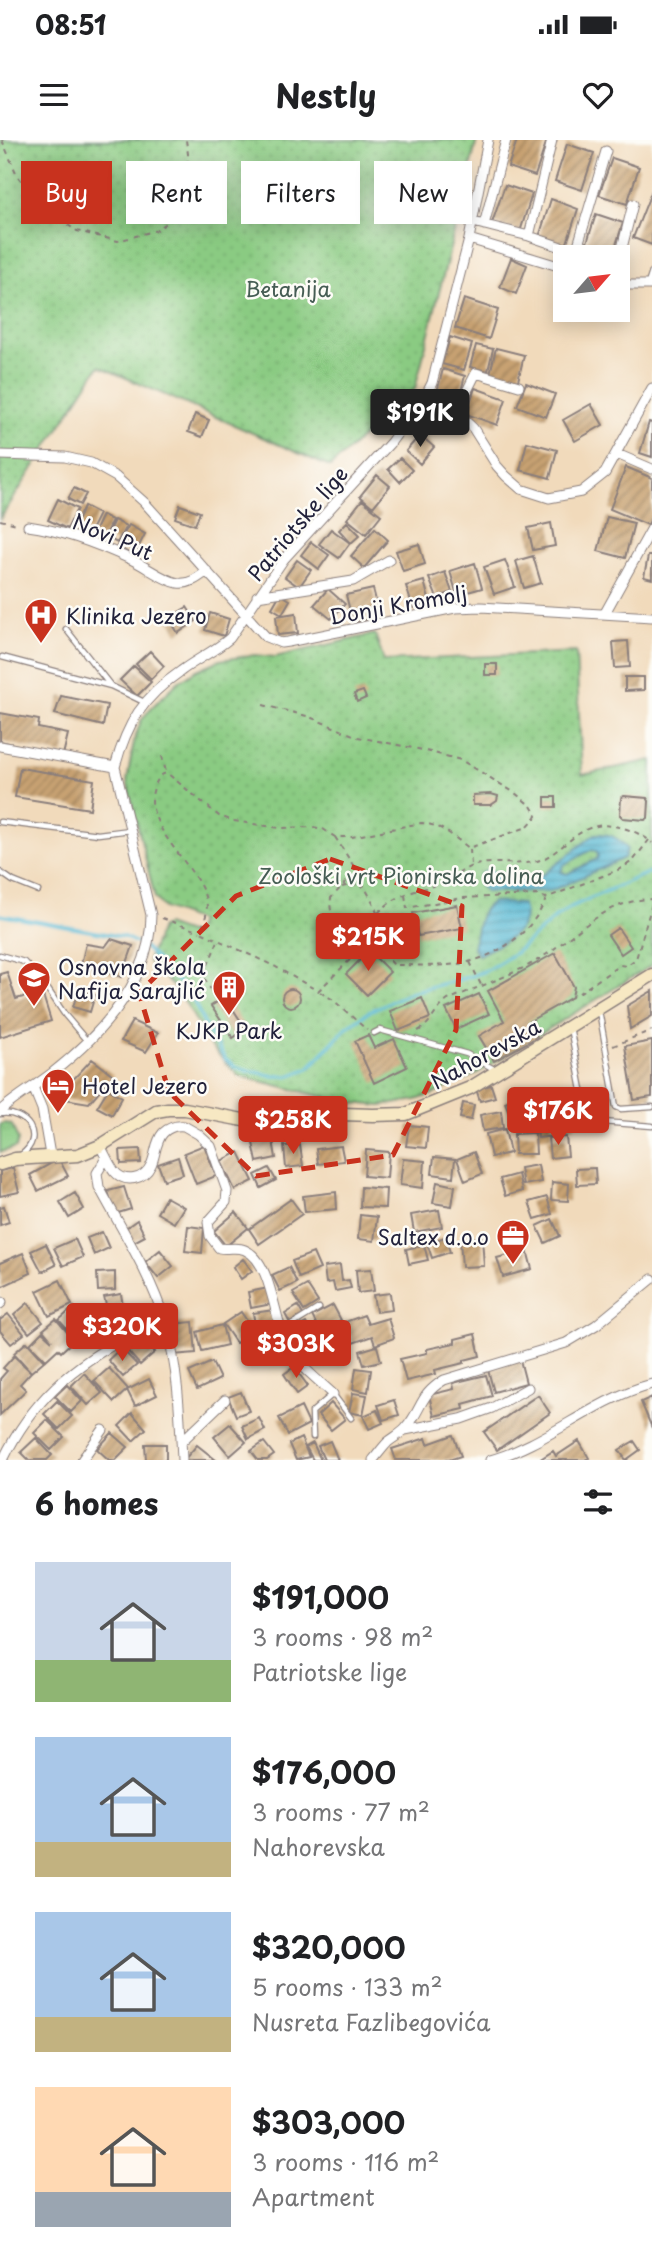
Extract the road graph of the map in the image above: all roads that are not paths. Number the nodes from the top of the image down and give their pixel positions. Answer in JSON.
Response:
{"nodes":[{"id":1,"x":488,"y":140,"type":"edge"},
{"id":2,"x":506,"y":140,"type":"edge"},
{"id":3,"x":552,"y":140,"type":"edge"},
{"id":4,"x":606,"y":151,"type":"dead end"},
{"id":5,"x":633,"y":204,"type":"dead end"},
{"id":6,"x":473,"y":222,"type":"junction"},
{"id":7,"x":484,"y":225,"type":"junction"},
{"id":8,"x":529,"y":236,"type":"junction"},
{"id":9,"x":470,"y":239,"type":"junction"},
{"id":10,"x":555,"y":245,"type":"edge"},
{"id":11,"x":578,"y":245,"type":"edge"},
{"id":12,"x":623,"y":245,"type":"edge"},
{"id":13,"x":553,"y":264,"type":"edge"},
{"id":14,"x":652,"y":272,"type":"edge"},
{"id":15,"x":630,"y":285,"type":"edge"},
{"id":16,"x":650,"y":285,"type":"edge"},
{"id":17,"x":519,"y":386,"type":"dead end"},
{"id":18,"x":652,"y":388,"type":"edge"},
{"id":19,"x":427,"y":393,"type":"junction"},
{"id":20,"x":456,"y":413,"type":"junction"},
{"id":21,"x":617,"y":454,"type":"junction"},
{"id":22,"x":0,"y":455,"type":"edge"},
{"id":23,"x":652,"y":469,"type":"edge"},
{"id":24,"x":28,"y":526,"type":"road end"},
{"id":25,"x":652,"y":528,"type":"edge"},
{"id":26,"x":389,"y":560,"type":"dead end"},
{"id":27,"x":207,"y":571,"type":"junction"},
{"id":28,"x":257,"y":597,"type":"junction"},
{"id":29,"x":606,"y":613,"type":"junction"},
{"id":30,"x":246,"y":614,"type":"junction"},
{"id":31,"x":652,"y":617,"type":"edge"},
{"id":32,"x":66,"y":629,"type":"dead end"},
{"id":33,"x":2,"y":657,"type":"dead end"},
{"id":34,"x":111,"y":686,"type":"junction"},
{"id":35,"x":145,"y":703,"type":"junction"},
{"id":36,"x":0,"y":746,"type":"edge"},
{"id":37,"x":115,"y":767,"type":"junction"},
{"id":38,"x":0,"y":822,"type":"edge"},
{"id":39,"x":131,"y":830,"type":"junction"},
{"id":40,"x":0,"y":872,"type":"edge"},
{"id":41,"x":38,"y":891,"type":"dead end"},
{"id":42,"x":0,"y":955,"type":"edge"},
{"id":43,"x":652,"y":975,"type":"edge"},
{"id":44,"x":596,"y":1010,"type":"junction"},
{"id":45,"x":570,"y":1026,"type":"junction"},
{"id":46,"x":374,"y":1033,"type":"dead end"},
{"id":47,"x":88,"y":1042,"type":"junction"},
{"id":48,"x":498,"y":1071,"type":"junction"},
{"id":49,"x":33,"y":1087,"type":"junction"},
{"id":50,"x":652,"y":1107,"type":"edge"},
{"id":51,"x":0,"y":1113,"type":"edge"},
{"id":52,"x":652,"y":1126,"type":"edge"},
{"id":53,"x":103,"y":1152,"type":"junction"},
{"id":54,"x":50,"y":1155,"type":"junction"},
{"id":55,"x":15,"y":1159,"type":"junction"},
{"id":56,"x":0,"y":1164,"type":"edge"},
{"id":57,"x":652,"y":1279,"type":"edge"},
{"id":58,"x":319,"y":1308,"type":"dead end"},
{"id":59,"x":281,"y":1332,"type":"junction"},
{"id":60,"x":130,"y":1336,"type":"road end"},
{"id":61,"x":652,"y":1384,"type":"edge"},
{"id":62,"x":528,"y":1388,"type":"dead end"},
{"id":63,"x":332,"y":1394,"type":"junction"},
{"id":64,"x":225,"y":1400,"type":"dead end"},
{"id":65,"x":351,"y":1418,"type":"dead end"},
{"id":66,"x":103,"y":1430,"type":"dead end"},
{"id":67,"x":404,"y":1430,"type":"junction"},
{"id":68,"x":313,"y":1437,"type":"dead end"},
{"id":69,"x":181,"y":1442,"type":"junction"},
{"id":70,"x":3,"y":1460,"type":"edge"},
{"id":71,"x":82,"y":1460,"type":"edge"},
{"id":72,"x":182,"y":1460,"type":"edge"},
{"id":73,"x":373,"y":1460,"type":"edge"},
{"id":74,"x":490,"y":1460,"type":"edge"}],
"edges":[{"from":1,"to":6,"type":"street","name":"Patriotske lige"},
{"from":2,"to":7,"type":"street"},
{"from":3,"to":8,"type":"street"},
{"from":4,"to":11,"type":"street"},
{"from":5,"to":12,"type":"street"},
{"from":6,"to":7,"type":"street"},
{"from":6,"to":9,"type":"street","name":"Patriotske lige"},
{"from":7,"to":8,"type":"street"},
{"from":8,"to":10,"type":"street"},
{"from":9,"to":13,"type":"street"},
{"from":9,"to":19,"type":"street","name":"Patriotske lige"},
{"from":14,"to":16,"type":"lane"},
{"from":15,"to":16,"type":"street"},
{"from":17,"to":20,"type":"street"},
{"from":18,"to":21,"type":"street"},
{"from":19,"to":20,"type":"street"},
{"from":19,"to":28,"type":"street","name":"Patriotske lige"},
{"from":20,"to":21,"type":"street"},
{"from":21,"to":23,"type":"street"},
{"from":22,"to":27,"type":"street"},
{"from":24,"to":27,"type":"street","name":"Novi Put"},
{"from":25,"to":29,"type":"street"},
{"from":26,"to":28,"type":"street"},
{"from":27,"to":30,"type":"street"},
{"from":28,"to":30,"type":"street","name":"Patriotske lige"},
{"from":29,"to":30,"type":"street","name":"Donji Kromolj"},
{"from":29,"to":31,"type":"street","name":"Donji Kromolj"},
{"from":30,"to":35,"type":"street","name":"Patriotske lige"},
{"from":32,"to":34,"type":"lane"},
{"from":33,"to":34,"type":"lane"},
{"from":34,"to":35,"type":"lane"},
{"from":35,"to":37,"type":"street","name":"Patriotske lige"},
{"from":36,"to":37,"type":"street"},
{"from":37,"to":39,"type":"street"},
{"from":38,"to":39,"type":"lane"},
{"from":39,"to":47,"type":"street"},
{"from":40,"to":41,"type":"lane"},
{"from":42,"to":47,"type":"lane"},
{"from":43,"to":44,"type":"street","name":"Nahorevska"},
{"from":44,"to":45,"type":"street","name":"Nahorevska"},
{"from":44,"to":50,"type":"lane"},
{"from":45,"to":48,"type":"street","name":"Nahorevska"},
{"from":45,"to":52,"type":"lane"},
{"from":46,"to":48,"type":"lane"},
{"from":47,"to":49,"type":"street"},
{"from":48,"to":53,"type":"street","name":"Nahorevska"},
{"from":49,"to":51,"type":"street"},
{"from":49,"to":54,"type":"street"},
{"from":51,"to":55,"type":"lane"},
{"from":53,"to":54,"type":"street","name":"Nahorevska"},
{"from":53,"to":59,"type":"street"},
{"from":53,"to":69,"type":"street"},
{"from":54,"to":55,"type":"street","name":"Nahorevska"},
{"from":55,"to":56,"type":"street","name":"Nahorevska"},
{"from":57,"to":67,"type":"street"},
{"from":58,"to":59,"type":"lane"},
{"from":59,"to":63,"type":"street"},
{"from":60,"to":70,"type":"street"},
{"from":61,"to":74,"type":"street"},
{"from":62,"to":67,"type":"street"},
{"from":63,"to":65,"type":"lane"},
{"from":63,"to":68,"type":"lane"},
{"from":64,"to":69,"type":"street"},
{"from":66,"to":71,"type":"street"},
{"from":67,"to":73,"type":"street"},
{"from":69,"to":72,"type":"street"}]}
